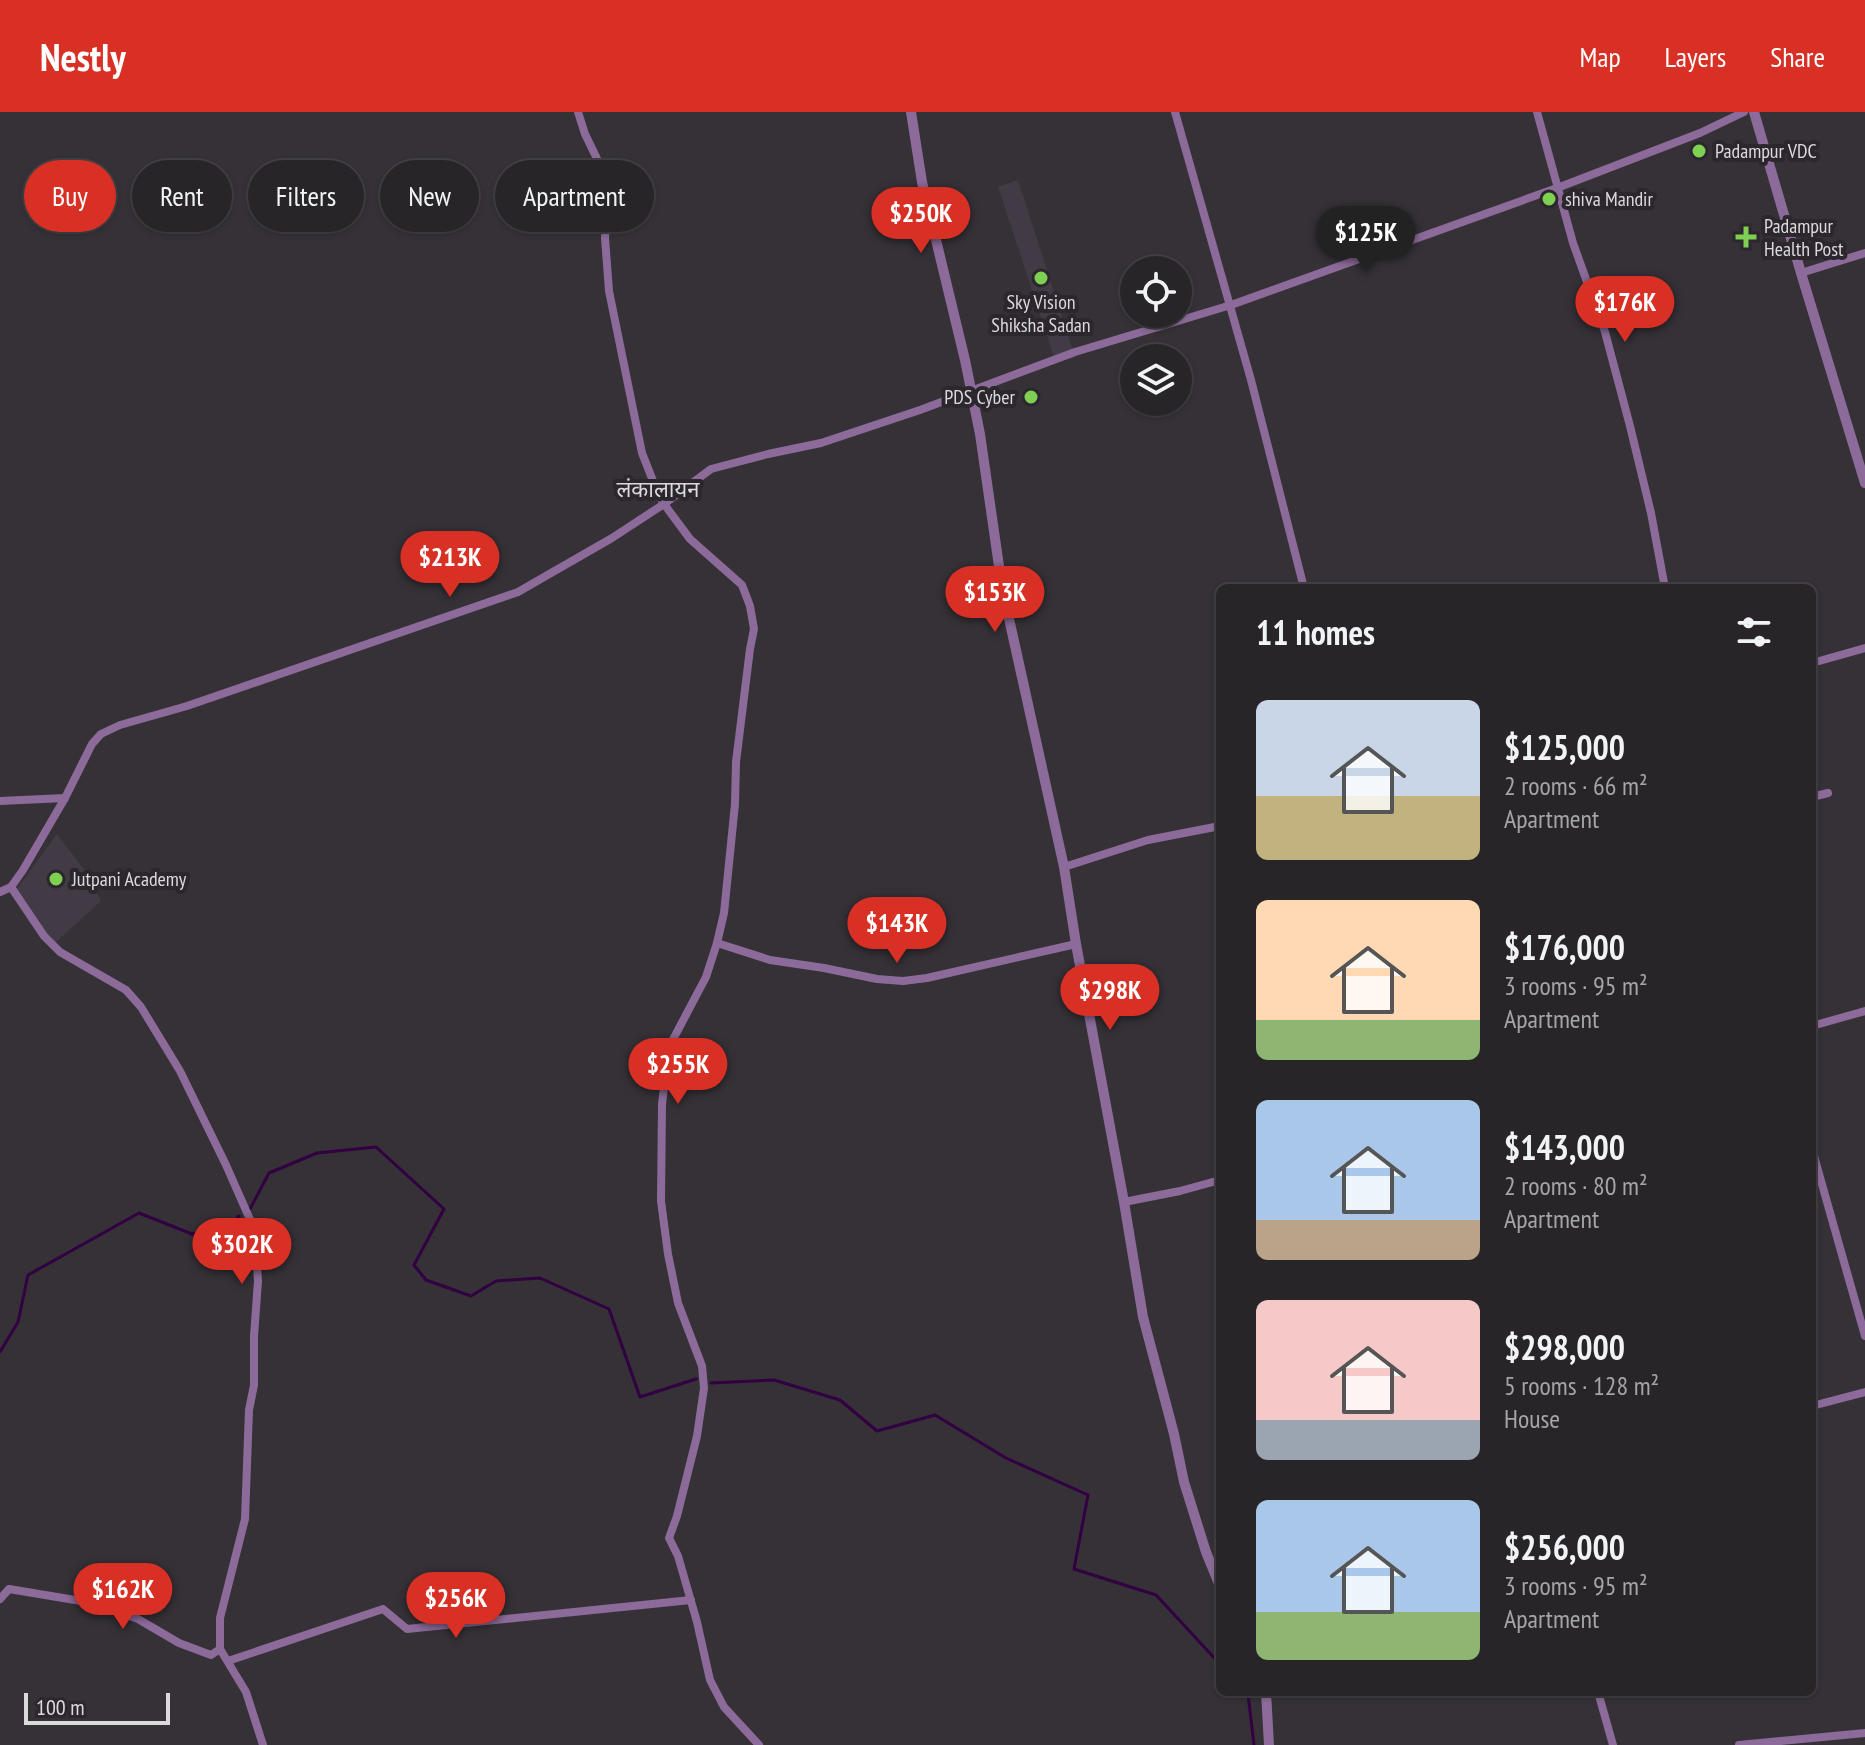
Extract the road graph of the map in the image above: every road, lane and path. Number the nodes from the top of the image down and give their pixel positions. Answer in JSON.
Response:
{"nodes":[{"id":1,"x":578,"y":112,"type":"edge"},
{"id":2,"x":911,"y":112,"type":"edge"},
{"id":3,"x":1175,"y":112,"type":"edge"},
{"id":4,"x":1537,"y":112,"type":"edge"},
{"id":5,"x":1744,"y":112,"type":"edge"},
{"id":6,"x":1754,"y":112,"type":"edge"},
{"id":7,"x":1557,"y":188,"type":"junction"},
{"id":8,"x":1865,"y":253,"type":"edge"},
{"id":9,"x":1801,"y":273,"type":"junction"},
{"id":10,"x":1231,"y":305,"type":"junction"},
{"id":11,"x":970,"y":391,"type":"junction"},
{"id":12,"x":1865,"y":483,"type":"edge"},
{"id":13,"x":664,"y":504,"type":"junction"},
{"id":14,"x":1303,"y":584,"type":"edge"},
{"id":15,"x":1664,"y":584,"type":"edge"},
{"id":16,"x":1865,"y":648,"type":"edge"},
{"id":17,"x":1816,"y":662,"type":"edge"},
{"id":18,"x":1828,"y":793,"type":"dead end"},
{"id":19,"x":1816,"y":796,"type":"edge"},
{"id":20,"x":65,"y":798,"type":"junction"},
{"id":21,"x":0,"y":801,"type":"edge"},
{"id":22,"x":1216,"y":827,"type":"edge"},
{"id":23,"x":1064,"y":867,"type":"junction"},
{"id":24,"x":11,"y":887,"type":"junction"},
{"id":25,"x":0,"y":892,"type":"edge"},
{"id":26,"x":717,"y":943,"type":"junction"},
{"id":27,"x":1076,"y":944,"type":"junction"},
{"id":28,"x":1865,"y":1011,"type":"edge"},
{"id":29,"x":1816,"y":1025,"type":"edge"},
{"id":30,"x":1816,"y":1163,"type":"edge"},
{"id":31,"x":1216,"y":1181,"type":"edge"},
{"id":32,"x":1124,"y":1202,"type":"junction"},
{"id":33,"x":1865,"y":1336,"type":"edge"},
{"id":34,"x":1865,"y":1392,"type":"edge"},
{"id":35,"x":1816,"y":1405,"type":"edge"},
{"id":36,"x":1216,"y":1562,"type":"edge"},
{"id":37,"x":0,"y":1599,"type":"edge"},
{"id":38,"x":691,"y":1600,"type":"junction"},
{"id":39,"x":220,"y":1649,"type":"junction"},
{"id":40,"x":228,"y":1661,"type":"junction"},
{"id":41,"x":1266,"y":1696,"type":"edge"},
{"id":42,"x":1599,"y":1696,"type":"edge"},
{"id":43,"x":1865,"y":1733,"type":"edge"},
{"id":44,"x":263,"y":1745,"type":"edge"},
{"id":45,"x":759,"y":1745,"type":"edge"},
{"id":46,"x":1269,"y":1745,"type":"edge"},
{"id":47,"x":1613,"y":1745,"type":"edge"},
{"id":48,"x":1739,"y":1745,"type":"edge"}],
"edges":[{"from":1,"to":13,"type":"street"},
{"from":2,"to":11,"type":"street"},
{"from":3,"to":10,"type":"street"},
{"from":4,"to":7,"type":"street"},
{"from":5,"to":7,"type":"street"},
{"from":6,"to":9,"type":"street"},
{"from":7,"to":10,"type":"street"},
{"from":7,"to":15,"type":"street"},
{"from":8,"to":9,"type":"street"},
{"from":9,"to":12,"type":"street"},
{"from":10,"to":11,"type":"street"},
{"from":10,"to":14,"type":"street"},
{"from":11,"to":13,"type":"street"},
{"from":11,"to":23,"type":"street"},
{"from":13,"to":20,"type":"street"},
{"from":13,"to":26,"type":"street"},
{"from":16,"to":17,"type":"street"},
{"from":18,"to":19,"type":"street"},
{"from":20,"to":21,"type":"street"},
{"from":20,"to":24,"type":"street"},
{"from":22,"to":23,"type":"street"},
{"from":23,"to":27,"type":"street"},
{"from":24,"to":25,"type":"street"},
{"from":24,"to":39,"type":"street"},
{"from":26,"to":27,"type":"street"},
{"from":26,"to":38,"type":"street"},
{"from":27,"to":32,"type":"street"},
{"from":28,"to":29,"type":"street"},
{"from":30,"to":33,"type":"street"},
{"from":31,"to":32,"type":"street"},
{"from":32,"to":36,"type":"street"},
{"from":34,"to":35,"type":"street"},
{"from":37,"to":39,"type":"street"},
{"from":38,"to":40,"type":"street"},
{"from":38,"to":45,"type":"street"},
{"from":39,"to":40,"type":"street"},
{"from":40,"to":44,"type":"street"},
{"from":41,"to":46,"type":"street"},
{"from":42,"to":47,"type":"street"},
{"from":43,"to":48,"type":"street"}]}
